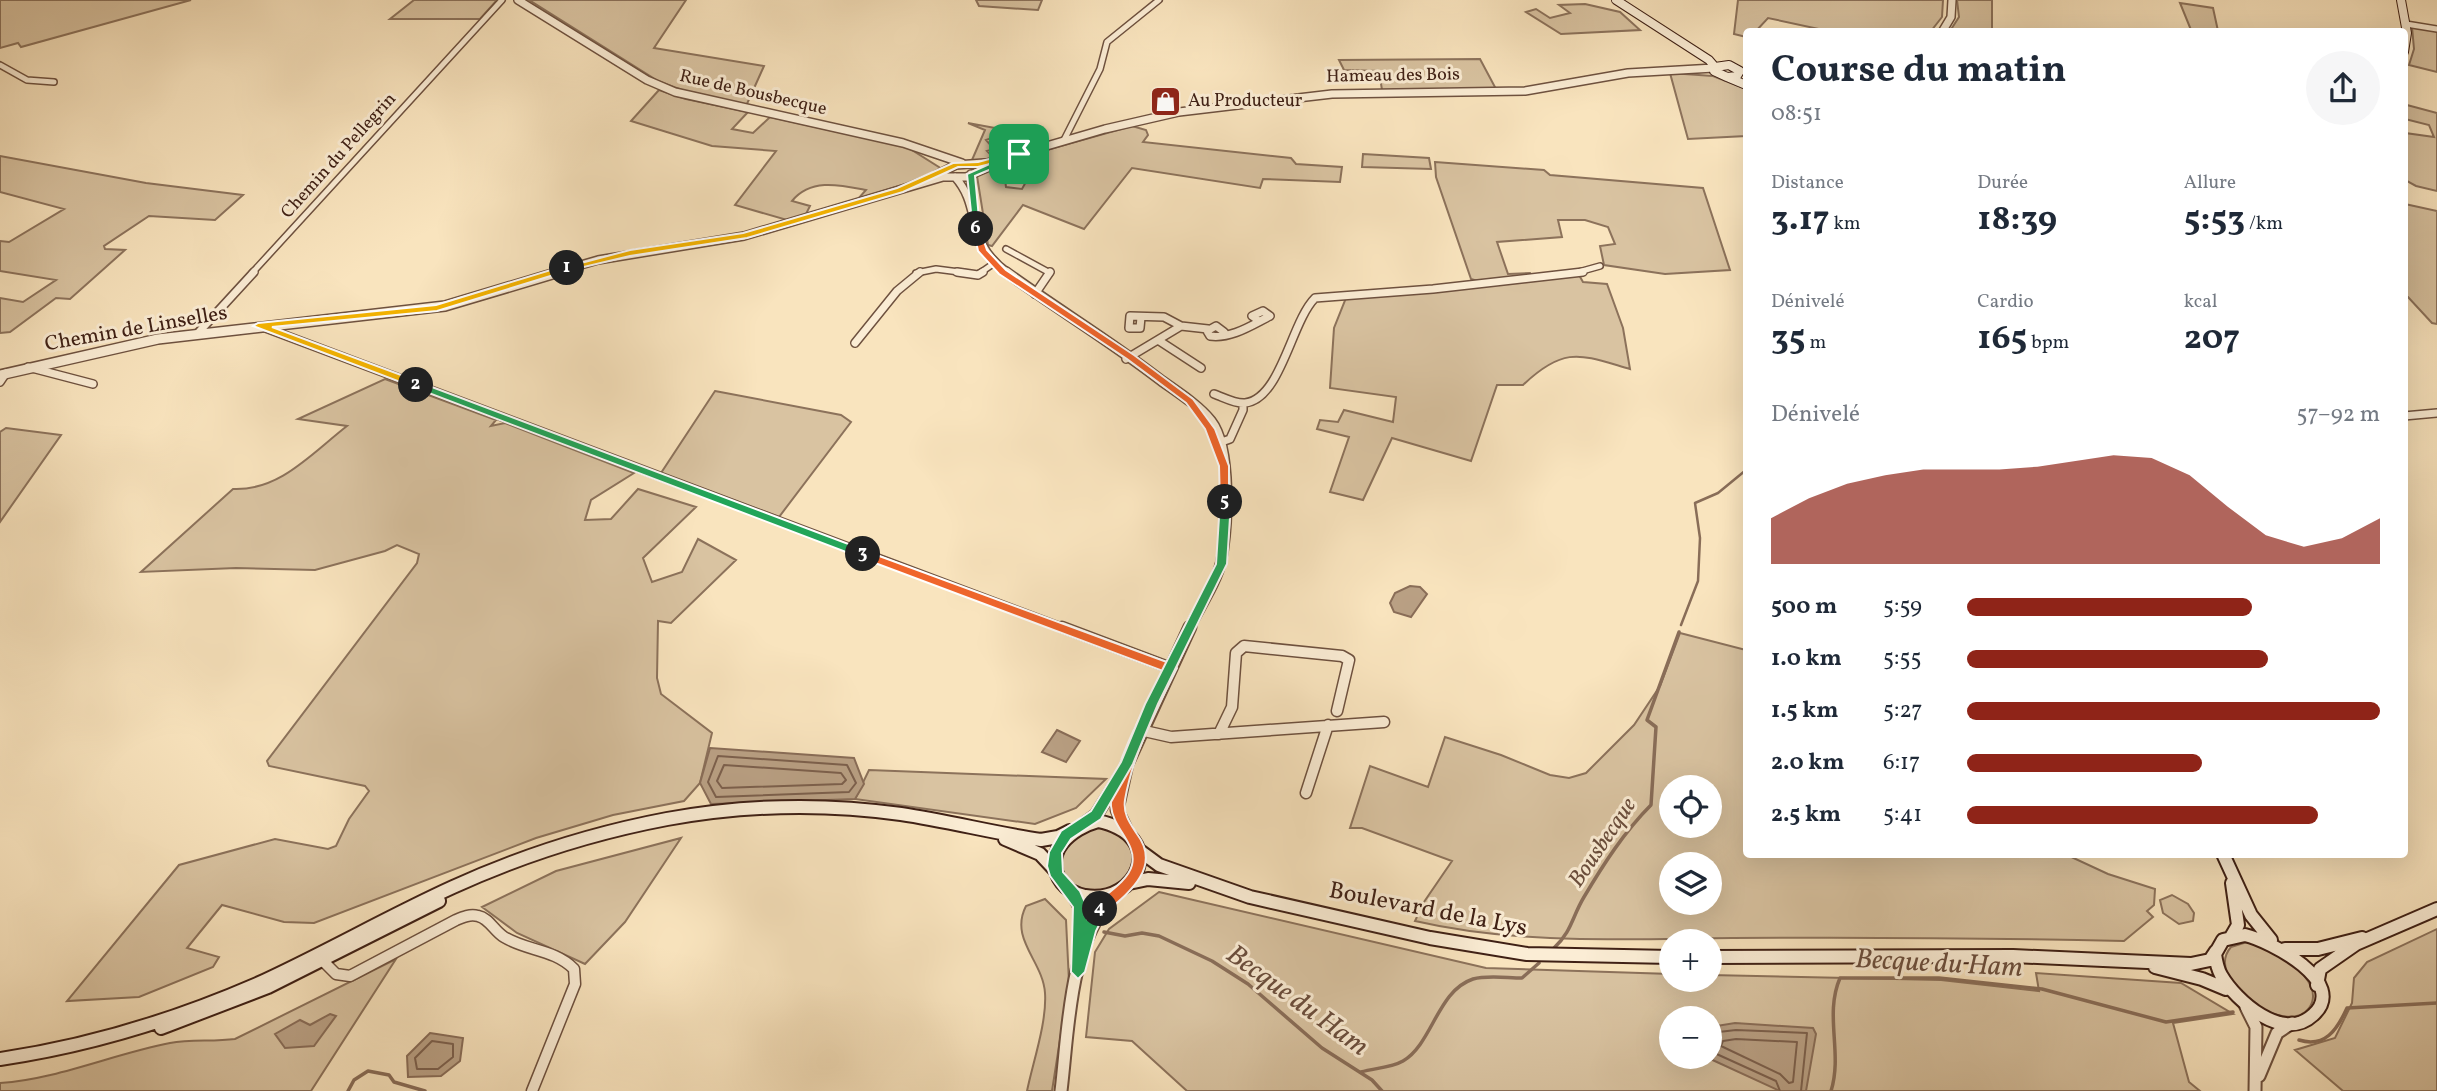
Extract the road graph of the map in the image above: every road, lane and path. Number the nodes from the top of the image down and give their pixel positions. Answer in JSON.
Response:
{"nodes":[{"id":1,"x":502,"y":0,"type":"edge"},
{"id":2,"x":518,"y":0,"type":"edge"},
{"id":3,"x":1159,"y":0,"type":"edge"},
{"id":4,"x":1616,"y":0,"type":"edge"},
{"id":5,"x":1952,"y":0,"type":"edge"},
{"id":6,"x":2401,"y":0,"type":"edge"},
{"id":7,"x":2406,"y":24,"type":"junction"},
{"id":8,"x":1944,"y":28,"type":"edge"},
{"id":9,"x":2406,"y":28,"type":"edge"},
{"id":10,"x":2437,"y":29,"type":"edge"},
{"id":11,"x":1678,"y":40,"type":"junction"},
{"id":12,"x":0,"y":65,"type":"edge"},
{"id":13,"x":1740,"y":70,"type":"edge"},
{"id":14,"x":1718,"y":72,"type":"junction"},
{"id":15,"x":54,"y":82,"type":"dead end"},
{"id":16,"x":1743,"y":82,"type":"edge"},
{"id":17,"x":1064,"y":140,"type":"junction"},
{"id":18,"x":919,"y":148,"type":"junction"},
{"id":19,"x":1019,"y":154,"type":"junction"},
{"id":20,"x":966,"y":164,"type":"junction"},
{"id":21,"x":952,"y":172,"type":"junction"},
{"id":22,"x":972,"y":173,"type":"junction"},
{"id":23,"x":973,"y":217,"type":"junction"},
{"id":24,"x":1006,"y":249,"type":"dead end"},
{"id":25,"x":993,"y":264,"type":"junction"},
{"id":26,"x":1601,"y":266,"type":"dead end"},
{"id":27,"x":1035,"y":294,"type":"junction"},
{"id":28,"x":1141,"y":317,"type":"dead end"},
{"id":29,"x":1259,"y":321,"type":"dead end"},
{"id":30,"x":258,"y":326,"type":"junction"},
{"id":31,"x":1181,"y":326,"type":"junction"},
{"id":32,"x":198,"y":333,"type":"junction"},
{"id":33,"x":1158,"y":340,"type":"junction"},
{"id":34,"x":855,"y":343,"type":"dead end"},
{"id":35,"x":1128,"y":358,"type":"junction"},
{"id":36,"x":28,"y":367,"type":"junction"},
{"id":37,"x":1201,"y":368,"type":"dead end"},
{"id":38,"x":3,"y":374,"type":"edge"},
{"id":39,"x":0,"y":382,"type":"edge"},
{"id":40,"x":93,"y":384,"type":"dead end"},
{"id":41,"x":1214,"y":394,"type":"dead end"},
{"id":42,"x":1243,"y":403,"type":"junction"},
{"id":43,"x":2437,"y":413,"type":"edge"},
{"id":44,"x":2408,"y":416,"type":"edge"},
{"id":45,"x":1219,"y":444,"type":"junction"},
{"id":46,"x":1171,"y":668,"type":"junction"},
{"id":47,"x":1337,"y":711,"type":"dead end"},
{"id":48,"x":1384,"y":722,"type":"dead end"},
{"id":49,"x":1328,"y":725,"type":"junction"},
{"id":50,"x":1140,"y":730,"type":"junction"},
{"id":51,"x":1219,"y":734,"type":"junction"},
{"id":52,"x":1127,"y":764,"type":"junction"},
{"id":53,"x":1306,"y":793,"type":"dead end"},
{"id":54,"x":1084,"y":824,"type":"junction"},
{"id":55,"x":965,"y":827,"type":"junction"},
{"id":56,"x":1126,"y":829,"type":"junction"},
{"id":57,"x":1070,"y":831,"type":"junction"},
{"id":58,"x":1140,"y":851,"type":"junction"},
{"id":59,"x":2225,"y":859,"type":"edge"},
{"id":60,"x":1055,"y":871,"type":"junction"},
{"id":61,"x":1129,"y":884,"type":"junction"},
{"id":62,"x":1220,"y":888,"type":"junction"},
{"id":63,"x":1070,"y":890,"type":"junction"},
{"id":64,"x":1116,"y":892,"type":"junction"},
{"id":65,"x":2437,"y":909,"type":"edge"},
{"id":66,"x":2381,"y":932,"type":"junction"},
{"id":67,"x":2231,"y":937,"type":"junction"},
{"id":68,"x":2279,"y":946,"type":"junction"},
{"id":69,"x":2216,"y":951,"type":"junction"},
{"id":70,"x":1659,"y":957,"type":"edge"},
{"id":71,"x":1722,"y":957,"type":"edge"},
{"id":72,"x":320,"y":958,"type":"junction"},
{"id":73,"x":2101,"y":960,"type":"junction"},
{"id":74,"x":1078,"y":972,"type":"junction"},
{"id":75,"x":2317,"y":985,"type":"junction"},
{"id":76,"x":2237,"y":998,"type":"junction"},
{"id":77,"x":2294,"y":1023,"type":"junction"},
{"id":78,"x":4,"y":1059,"type":"edge"},
{"id":79,"x":533,"y":1091,"type":"edge"},
{"id":80,"x":1061,"y":1091,"type":"edge"},
{"id":81,"x":2255,"y":1091,"type":"edge"}],
"edges":[{"from":1,"to":32,"type":"street","name":"Chemin du Pellegrin"},
{"from":2,"to":18,"type":"street","name":"Rue de Bousbecque"},
{"from":3,"to":17,"type":"street"},
{"from":4,"to":11,"type":"main road"},
{"from":5,"to":8,"type":"street"},
{"from":6,"to":7,"type":"main road"},
{"from":7,"to":9,"type":"main road"},
{"from":7,"to":10,"type":"street"},
{"from":11,"to":13,"type":"main road"},
{"from":11,"to":14,"type":"main road"},
{"from":12,"to":15,"type":"street"},
{"from":13,"to":14,"type":"main road"},
{"from":13,"to":14,"type":"main road"},
{"from":14,"to":16,"type":"main road"},
{"from":14,"to":17,"type":"street","name":"Hameau des Bois"},
{"from":17,"to":19,"type":"street","name":"Hameau des Bois"},
{"from":18,"to":20,"type":"street","name":"Rue de Bousbecque"},
{"from":18,"to":21,"type":"street","name":"Rue de Bousbecque"},
{"from":19,"to":20,"type":"street","name":"Hameau des Bois"},
{"from":19,"to":22,"type":"street","name":"Hameau des Bois"},
{"from":20,"to":21,"type":"street","name":"Hameau des Bois"},
{"from":20,"to":22,"type":"street"},
{"from":21,"to":22,"type":"street","name":"Hameau des Bois"},
{"from":21,"to":23,"type":"street"},
{"from":21,"to":30,"type":"street","name":"Chemin de Linselles"},
{"from":22,"to":23,"type":"street"},
{"from":23,"to":25,"type":"street"},
{"from":24,"to":27,"type":"street"},
{"from":25,"to":27,"type":"street"},
{"from":25,"to":34,"type":"street"},
{"from":26,"to":42,"type":"street"},
{"from":27,"to":35,"type":"street"},
{"from":28,"to":31,"type":"street"},
{"from":29,"to":31,"type":"street"},
{"from":30,"to":32,"type":"street","name":"Chemin de Linselles"},
{"from":30,"to":46,"type":"street"},
{"from":31,"to":33,"type":"street"},
{"from":32,"to":36,"type":"street","name":"Chemin de Linselles"},
{"from":33,"to":35,"type":"street"},
{"from":33,"to":37,"type":"street"},
{"from":35,"to":45,"type":"street"},
{"from":36,"to":38,"type":"street","name":"Chemin de Linselles"},
{"from":36,"to":40,"type":"street"},
{"from":38,"to":39,"type":"street"},
{"from":41,"to":42,"type":"street"},
{"from":42,"to":45,"type":"street"},
{"from":43,"to":44,"type":"street"},
{"from":45,"to":46,"type":"street"},
{"from":46,"to":50,"type":"street"},
{"from":47,"to":51,"type":"street"},
{"from":48,"to":49,"type":"street"},
{"from":49,"to":51,"type":"street"},
{"from":49,"to":53,"type":"street"},
{"from":50,"to":51,"type":"street"},
{"from":50,"to":52,"type":"street"},
{"from":52,"to":54,"type":"street"},
{"from":52,"to":56,"type":"street"},
{"from":54,"to":56,"type":"main road"},
{"from":54,"to":57,"type":"main road"},
{"from":55,"to":57,"type":"main road"},
{"from":55,"to":60,"type":"main road"},
{"from":55,"to":72,"type":"main road"},
{"from":56,"to":58,"type":"main road"},
{"from":57,"to":60,"type":"main road"},
{"from":58,"to":61,"type":"main road"},
{"from":58,"to":62,"type":"main road","name":"Boulevard de la Lys"},
{"from":59,"to":67,"type":"main road"},
{"from":59,"to":68,"type":"main road"},
{"from":60,"to":63,"type":"main road"},
{"from":61,"to":62,"type":"main road","name":"Boulevard de la Lys"},
{"from":61,"to":64,"type":"main road"},
{"from":62,"to":70,"type":"main road","name":"Boulevard de la Lys"},
{"from":63,"to":64,"type":"main road"},
{"from":63,"to":74,"type":"street"},
{"from":64,"to":74,"type":"street"},
{"from":65,"to":66,"type":"main road"},
{"from":66,"to":68,"type":"main road"},
{"from":66,"to":75,"type":"main road"},
{"from":67,"to":68,"type":"main road"},
{"from":67,"to":69,"type":"main road"},
{"from":68,"to":75,"type":"main road"},
{"from":69,"to":73,"type":"main road"},
{"from":69,"to":76,"type":"main road"},
{"from":71,"to":73,"type":"main road"},
{"from":72,"to":78,"type":"main road"},
{"from":72,"to":79,"type":"street"},
{"from":73,"to":76,"type":"main road"},
{"from":74,"to":80,"type":"street"},
{"from":75,"to":77,"type":"main road"},
{"from":76,"to":77,"type":"main road"},
{"from":76,"to":81,"type":"street"},
{"from":77,"to":81,"type":"street"}]}
